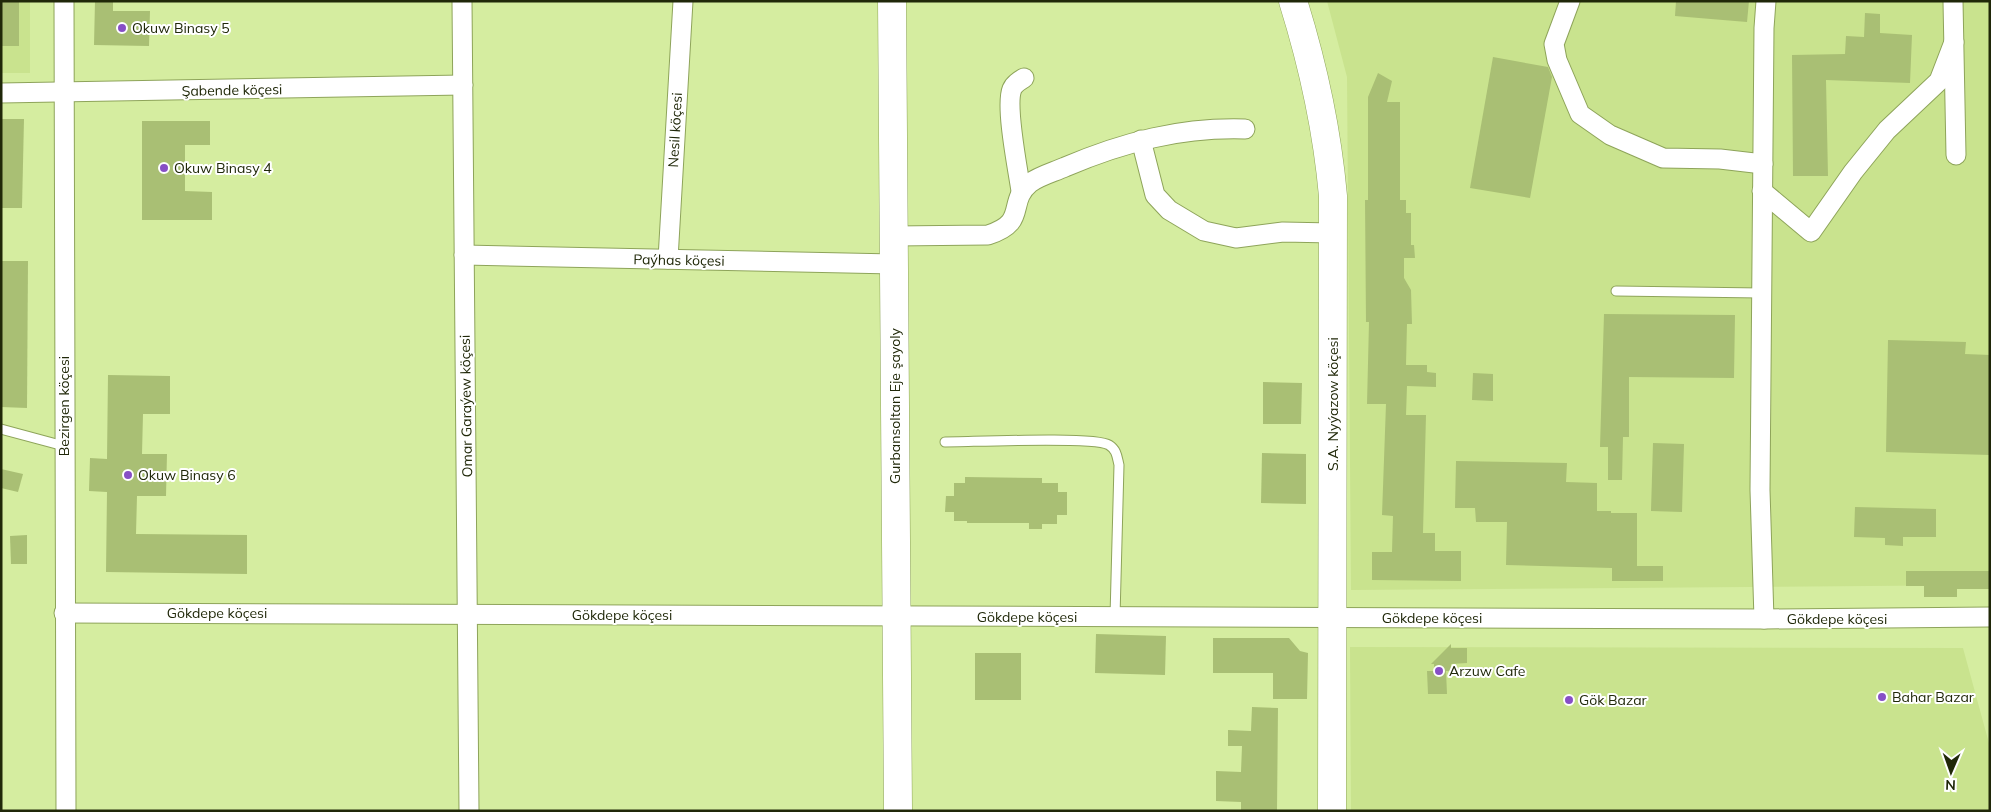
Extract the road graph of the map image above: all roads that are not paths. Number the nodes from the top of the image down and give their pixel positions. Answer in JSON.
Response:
{"nodes":[{"id":1,"x":64,"y":1,"type":"edge"},
{"id":2,"x":462,"y":1,"type":"edge"},
{"id":3,"x":683,"y":1,"type":"edge"},
{"id":4,"x":892,"y":1,"type":"edge"},
{"id":5,"x":1293,"y":1,"type":"edge"},
{"id":6,"x":1570,"y":1,"type":"edge"},
{"id":7,"x":1766,"y":1,"type":"edge"},
{"id":8,"x":1953,"y":1,"type":"edge"},
{"id":9,"x":1954,"y":42,"type":"junction"},
{"id":10,"x":1024,"y":78,"type":"dead end"},
{"id":11,"x":463,"y":85,"type":"junction"},
{"id":12,"x":1,"y":93,"type":"edge"},
{"id":13,"x":63,"y":94,"type":"junction"},
{"id":14,"x":1245,"y":129,"type":"dead end"},
{"id":15,"x":1141,"y":140,"type":"junction"},
{"id":16,"x":1956,"y":155,"type":"dead end"},
{"id":17,"x":1763,"y":164,"type":"junction"},
{"id":18,"x":1021,"y":191,"type":"junction"},
{"id":19,"x":1762,"y":191,"type":"junction"},
{"id":20,"x":1332,"y":233,"type":"junction"},
{"id":21,"x":894,"y":236,"type":"junction"},
{"id":22,"x":464,"y":255,"type":"junction"},
{"id":23,"x":668,"y":259,"type":"junction"},
{"id":24,"x":894,"y":264,"type":"junction"},
{"id":25,"x":1616,"y":291,"type":"dead end"},
{"id":26,"x":1761,"y":293,"type":"junction"},
{"id":27,"x":1,"y":429,"type":"edge"},
{"id":28,"x":945,"y":442,"type":"dead end"},
{"id":29,"x":64,"y":446,"type":"junction"},
{"id":30,"x":64,"y":613,"type":"junction"},
{"id":31,"x":468,"y":614,"type":"junction"},
{"id":32,"x":897,"y":616,"type":"junction"},
{"id":33,"x":1115,"y":617,"type":"junction"},
{"id":34,"x":1990,"y":617,"type":"edge"},
{"id":35,"x":1333,"y":618,"type":"junction"},
{"id":36,"x":1764,"y":619,"type":"junction"},
{"id":37,"x":66,"y":811,"type":"edge"},
{"id":38,"x":468,"y":811,"type":"edge"},
{"id":39,"x":898,"y":811,"type":"edge"},
{"id":40,"x":1332,"y":811,"type":"edge"}],
"edges":[{"from":1,"to":13,"type":"street","name":"Bezirgen köçesi"},
{"from":2,"to":11,"type":"street","name":"Omar Garaýew köçesi"},
{"from":3,"to":23,"type":"street","name":"Nesil köçesi"},
{"from":4,"to":21,"type":"main road","name":"Gurbansoltan Eje şayoly"},
{"from":5,"to":20,"type":"main road","name":"S.A. Nyýazow köçesi"},
{"from":6,"to":17,"type":"street"},
{"from":7,"to":17,"type":"street"},
{"from":8,"to":9,"type":"street"},
{"from":9,"to":16,"type":"street"},
{"from":9,"to":19,"type":"street"},
{"from":10,"to":18,"type":"street"},
{"from":11,"to":13,"type":"street","name":"Şabende köçesi"},
{"from":11,"to":22,"type":"street","name":"Omar Garaýew köçesi"},
{"from":12,"to":13,"type":"street","name":"Şabende köçesi"},
{"from":13,"to":29,"type":"street","name":"Bezirgen köçesi"},
{"from":14,"to":15,"type":"street"},
{"from":15,"to":18,"type":"street"},
{"from":15,"to":20,"type":"street"},
{"from":17,"to":19,"type":"street"},
{"from":18,"to":21,"type":"street"},
{"from":19,"to":26,"type":"street"},
{"from":20,"to":35,"type":"main road","name":"S.A. Nyýazow köçesi"},
{"from":21,"to":24,"type":"main road","name":"Gurbansoltan Eje şayoly"},
{"from":22,"to":23,"type":"street","name":"Paýhas köçesi"},
{"from":22,"to":31,"type":"street","name":"Omar Garaýew köçesi"},
{"from":23,"to":24,"type":"street","name":"Paýhas köçesi"},
{"from":24,"to":32,"type":"main road","name":"Gurbansoltan Eje şayoly"},
{"from":25,"to":26,"type":"lane"},
{"from":26,"to":36,"type":"street"},
{"from":27,"to":29,"type":"lane"},
{"from":28,"to":33,"type":"lane"},
{"from":29,"to":30,"type":"street","name":"Bezirgen köçesi"},
{"from":30,"to":31,"type":"street","name":"Gökdepe köçesi"},
{"from":30,"to":37,"type":"street","name":"Bezirgen köçesi"},
{"from":31,"to":32,"type":"street","name":"Gökdepe köçesi"},
{"from":31,"to":38,"type":"street","name":"Omar Garaýew köçesi"},
{"from":32,"to":33,"type":"street","name":"Gökdepe köçesi"},
{"from":32,"to":39,"type":"main road","name":"Gurbansoltan Eje şayoly"},
{"from":33,"to":35,"type":"street","name":"Gökdepe köçesi"},
{"from":34,"to":36,"type":"street","name":"Gökdepe köçesi"},
{"from":35,"to":36,"type":"street","name":"Gökdepe köçesi"},
{"from":35,"to":40,"type":"main road","name":"S.A. Nyýazow köçesi"}]}
